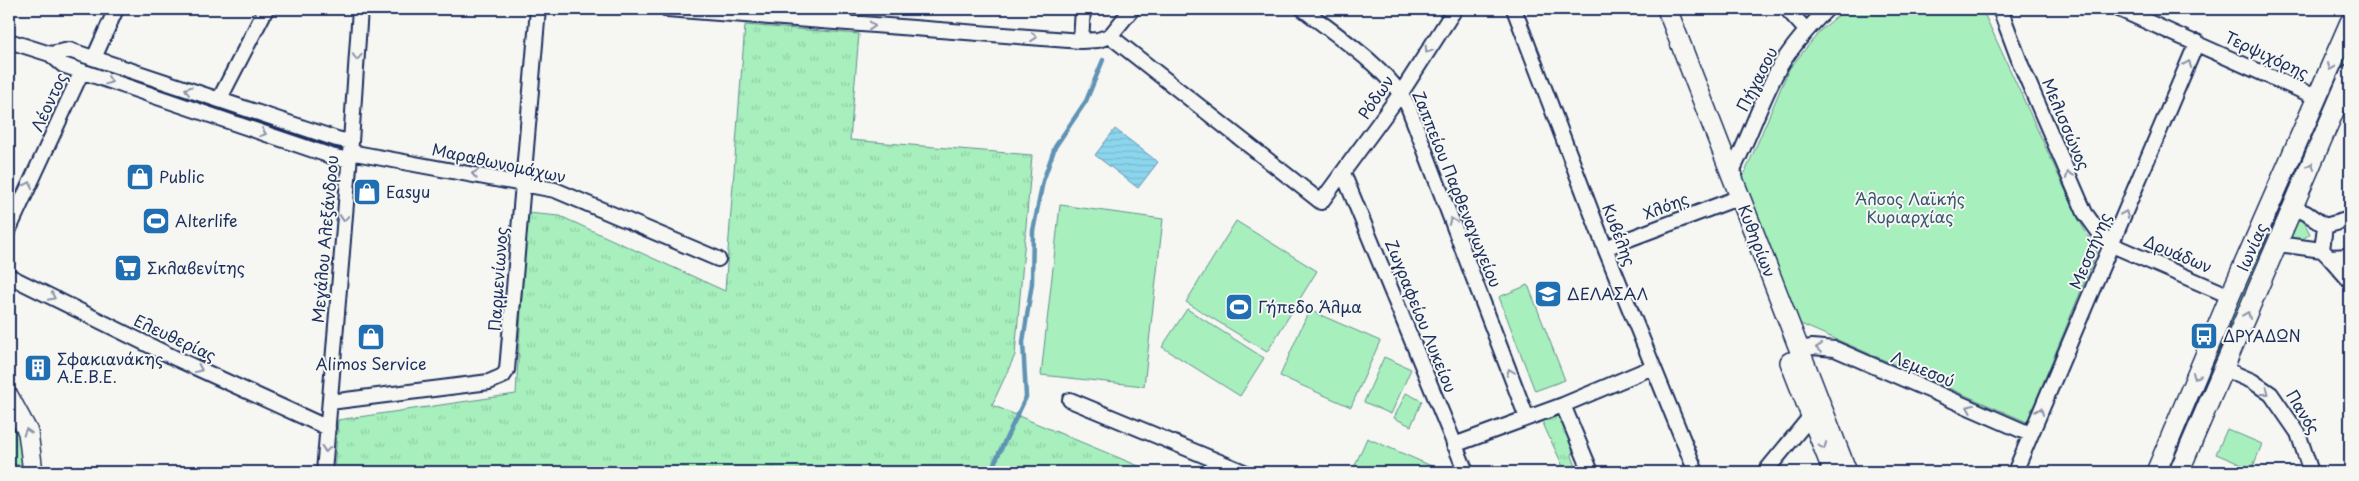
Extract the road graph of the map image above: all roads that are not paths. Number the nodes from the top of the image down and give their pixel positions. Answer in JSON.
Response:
{"nodes":[{"id":1,"x":116,"y":9,"type":"edge"},
{"id":2,"x":266,"y":9,"type":"edge"},
{"id":3,"x":360,"y":9,"type":"edge"},
{"id":4,"x":538,"y":9,"type":"edge"},
{"id":5,"x":666,"y":9,"type":"edge"},
{"id":6,"x":845,"y":9,"type":"edge"},
{"id":7,"x":1083,"y":9,"type":"edge"},
{"id":8,"x":1132,"y":9,"type":"edge"},
{"id":9,"x":1303,"y":9,"type":"edge"},
{"id":10,"x":1455,"y":9,"type":"edge"},
{"id":11,"x":1514,"y":9,"type":"edge"},
{"id":12,"x":1654,"y":9,"type":"edge"},
{"id":13,"x":1667,"y":9,"type":"edge"},
{"id":14,"x":1787,"y":9,"type":"edge"},
{"id":15,"x":1827,"y":9,"type":"edge"},
{"id":16,"x":2000,"y":9,"type":"edge"},
{"id":17,"x":2119,"y":9,"type":"edge"},
{"id":18,"x":2350,"y":22,"type":"edge"},
{"id":19,"x":844,"y":23,"type":"junction"},
{"id":20,"x":1806,"y":30,"type":"junction"},
{"id":21,"x":1110,"y":36,"type":"junction"},
{"id":22,"x":9,"y":40,"type":"edge"},
{"id":23,"x":1081,"y":41,"type":"junction"},
{"id":24,"x":2197,"y":42,"type":"junction"},
{"id":25,"x":50,"y":54,"type":"junction"},
{"id":26,"x":94,"y":58,"type":"junction"},
{"id":27,"x":82,"y":71,"type":"junction"},
{"id":28,"x":2350,"y":74,"type":"edge"},
{"id":29,"x":1401,"y":92,"type":"junction"},
{"id":30,"x":2318,"y":98,"type":"junction"},
{"id":31,"x":219,"y":100,"type":"junction"},
{"id":32,"x":350,"y":151,"type":"junction"},
{"id":33,"x":1343,"y":173,"type":"junction"},
{"id":34,"x":1731,"y":173,"type":"junction"},
{"id":35,"x":523,"y":183,"type":"junction"},
{"id":36,"x":1734,"y":199,"type":"junction"},
{"id":37,"x":2293,"y":208,"type":"junction"},
{"id":38,"x":2350,"y":218,"type":"edge"},
{"id":39,"x":2325,"y":226,"type":"junction"},
{"id":40,"x":9,"y":229,"type":"edge"},
{"id":41,"x":2278,"y":244,"type":"junction"},
{"id":42,"x":2112,"y":245,"type":"junction"},
{"id":43,"x":1605,"y":248,"type":"junction"},
{"id":44,"x":2325,"y":253,"type":"junction"},
{"id":45,"x":2350,"y":256,"type":"edge"},
{"id":46,"x":718,"y":259,"type":"dead end"},
{"id":47,"x":9,"y":276,"type":"edge"},
{"id":48,"x":2350,"y":281,"type":"edge"},
{"id":49,"x":2230,"y":296,"type":"junction"},
{"id":50,"x":1799,"y":349,"type":"junction"},
{"id":51,"x":1653,"y":366,"type":"junction"},
{"id":52,"x":2224,"y":368,"type":"junction"},
{"id":53,"x":9,"y":397,"type":"edge"},
{"id":54,"x":1070,"y":400,"type":"dead end"},
{"id":55,"x":330,"y":402,"type":"junction"},
{"id":56,"x":1563,"y":404,"type":"junction"},
{"id":57,"x":1816,"y":410,"type":"junction"},
{"id":58,"x":1528,"y":418,"type":"junction"},
{"id":59,"x":328,"y":428,"type":"junction"},
{"id":60,"x":2030,"y":434,"type":"junction"},
{"id":61,"x":1454,"y":445,"type":"junction"},
{"id":62,"x":33,"y":472,"type":"edge"},
{"id":63,"x":324,"y":472,"type":"edge"},
{"id":64,"x":1244,"y":472,"type":"edge"},
{"id":65,"x":1466,"y":472,"type":"edge"},
{"id":66,"x":1591,"y":472,"type":"edge"},
{"id":67,"x":1696,"y":472,"type":"edge"},
{"id":68,"x":1765,"y":472,"type":"edge"},
{"id":69,"x":1833,"y":472,"type":"edge"},
{"id":70,"x":1847,"y":472,"type":"edge"},
{"id":71,"x":2015,"y":472,"type":"edge"},
{"id":72,"x":2156,"y":472,"type":"edge"},
{"id":73,"x":2179,"y":472,"type":"edge"},
{"id":74,"x":2311,"y":472,"type":"edge"}],
"edges":[{"from":1,"to":26,"type":"street"},
{"from":2,"to":31,"type":"street"},
{"from":3,"to":32,"type":"street","name":"Μεγάλου Αλεξάνδρου","one_way":true},
{"from":4,"to":35,"type":"street","name":"Παρμενίωνος"},
{"from":5,"to":19,"type":"street"},
{"from":6,"to":19,"type":"street"},
{"from":7,"to":23,"type":"street"},
{"from":8,"to":21,"type":"street"},
{"from":9,"to":29,"type":"street","name":"Ζαππείου Παρθεναγωγείου"},
{"from":10,"to":29,"type":"street","name":"Ρόδων","one_way":true},
{"from":11,"to":43,"type":"street","name":"Κυβέλης"},
{"from":12,"to":36,"type":"street","name":"Κυθηρίων"},
{"from":13,"to":34,"type":"street","name":"Κυθηρίων"},
{"from":14,"to":20,"type":"street"},
{"from":15,"to":20,"type":"street","name":"Πήγασου"},
{"from":42,"to":16,"type":"street","name":"Μελισσώνος","one_way":true},
{"from":17,"to":24,"type":"street","name":"Τερψιχόρης"},
{"from":18,"to":30,"type":"street","name":"Ιωνίας","one_way":true},
{"from":19,"to":23,"type":"street","one_way":true},
{"from":20,"to":34,"type":"street","name":"Πήγασου"},
{"from":21,"to":23,"type":"street"},
{"from":21,"to":33,"type":"street","name":"Ρόδων"},
{"from":22,"to":25,"type":"street","name":"Μαραθωνομάχων"},
{"from":24,"to":30,"type":"street","name":"Τερψιχόρης"},
{"from":42,"to":24,"type":"street","name":"Μεσσήνης","one_way":true},
{"from":25,"to":26,"type":"street","name":"Μαραθωνομάχων"},
{"from":25,"to":27,"type":"street","name":"Μαραθωνομάχων"},
{"from":31,"to":26,"type":"street","name":"Μαραθωνομάχων","one_way":true},
{"from":27,"to":32,"type":"street","name":"Μαραθωνομάχων","one_way":true},
{"from":40,"to":27,"type":"street","name":"Λέοντος","one_way":true},
{"from":37,"to":28,"type":"street","name":"Ιωνίας","one_way":true},
{"from":29,"to":33,"type":"street","name":"Ρόδων"},
{"from":58,"to":29,"type":"street","name":"Ζαππείου Παρθεναγωγείου","one_way":true},
{"from":30,"to":49,"type":"street","name":"Ιωνίας"},
{"from":31,"to":32,"type":"street","name":"Μαραθωνομάχων"},
{"from":35,"to":32,"type":"street","name":"Μαραθωνομάχων","one_way":true},
{"from":32,"to":55,"type":"street","name":"Μεγάλου Αλεξάνδρου","one_way":true},
{"from":33,"to":61,"type":"street","name":"Ζωγραφείου Λυκείου"},
{"from":34,"to":36,"type":"street","name":"Κυθηρίων"},
{"from":35,"to":46,"type":"street","name":"Μαραθωνομάχων"},
{"from":35,"to":55,"type":"street","name":"Παρμενίωνος"},
{"from":36,"to":43,"type":"street","name":"Χλόης"},
{"from":36,"to":50,"type":"street","name":"Κυθηρίων"},
{"from":36,"to":57,"type":"street","name":"Κυθηρίων"},
{"from":37,"to":39,"type":"street"},
{"from":37,"to":41,"type":"street","name":"Ιωνίας"},
{"from":38,"to":39,"type":"street"},
{"from":39,"to":44,"type":"street"},
{"from":41,"to":44,"type":"street"},
{"from":52,"to":41,"type":"street","name":"Ιωνίας","one_way":true},
{"from":42,"to":49,"type":"street","name":"Δρυάδων"},
{"from":60,"to":42,"type":"street","name":"Μεσσήνης","one_way":true},
{"from":43,"to":51,"type":"street","name":"Κυβέλης"},
{"from":44,"to":45,"type":"street"},
{"from":44,"to":48,"type":"street"},
{"from":47,"to":59,"type":"street","name":"Ελευθερίας","one_way":true},
{"from":49,"to":72,"type":"street","name":"Ιωνίας","one_way":true},
{"from":50,"to":57,"type":"street","name":"Κυθηρίων"},
{"from":60,"to":50,"type":"street","name":"Λεμεσού","one_way":true},
{"from":51,"to":56,"type":"street"},
{"from":51,"to":67,"type":"street","name":"Κυβέλης"},
{"from":52,"to":73,"type":"street","name":"Ιωνίας"},
{"from":52,"to":74,"type":"street","name":"Πανός","one_way":true},
{"from":62,"to":53,"type":"street","one_way":true},
{"from":54,"to":64,"type":"street"},
{"from":55,"to":59,"type":"street","name":"Μεγάλου Αλεξάνδρου"},
{"from":56,"to":58,"type":"street"},
{"from":56,"to":66,"type":"street"},
{"from":57,"to":68,"type":"street"},
{"from":57,"to":69,"type":"street","name":"Κυθηρίων","one_way":true},
{"from":57,"to":70,"type":"street","name":"Κυθηρίων"},
{"from":58,"to":61,"type":"street"},
{"from":59,"to":63,"type":"street","name":"Μεγάλου Αλεξάνδρου","one_way":true},
{"from":60,"to":71,"type":"street","name":"Μεσσήνης"},
{"from":61,"to":65,"type":"street","name":"Ζωγραφείου Λυκείου"}]}
